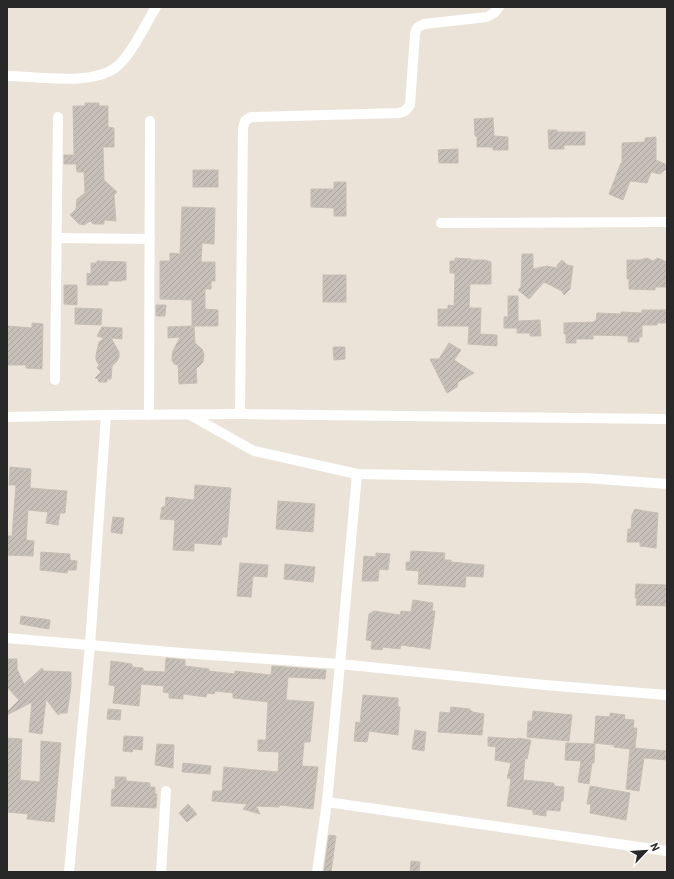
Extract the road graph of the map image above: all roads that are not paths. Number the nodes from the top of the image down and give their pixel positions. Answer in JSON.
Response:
{"nodes":[{"id":1,"x":156,"y":7,"type":"edge"},
{"id":2,"x":499,"y":7,"type":"edge"},
{"id":3,"x":7,"y":76,"type":"edge"},
{"id":4,"x":58,"y":117,"type":"dead end"},
{"id":5,"x":150,"y":121,"type":"dead end"},
{"id":6,"x":667,"y":222,"type":"edge"},
{"id":7,"x":441,"y":223,"type":"dead end"},
{"id":8,"x":56,"y":238,"type":"junction"},
{"id":9,"x":150,"y":239,"type":"junction"},
{"id":10,"x":55,"y":380,"type":"dead end"},
{"id":11,"x":240,"y":414,"type":"junction"},
{"id":12,"x":149,"y":415,"type":"junction"},
{"id":13,"x":190,"y":415,"type":"junction"},
{"id":14,"x":106,"y":416,"type":"junction"},
{"id":15,"x":7,"y":417,"type":"edge"},
{"id":16,"x":667,"y":419,"type":"edge"},
{"id":17,"x":357,"y":474,"type":"junction"},
{"id":18,"x":667,"y":484,"type":"edge"},
{"id":19,"x":7,"y":638,"type":"edge"},
{"id":20,"x":90,"y":645,"type":"junction"},
{"id":21,"x":340,"y":664,"type":"junction"},
{"id":22,"x":667,"y":695,"type":"edge"},
{"id":23,"x":166,"y":791,"type":"dead end"},
{"id":24,"x":327,"y":802,"type":"junction"},
{"id":25,"x":667,"y":851,"type":"edge"},
{"id":26,"x":69,"y":872,"type":"edge"},
{"id":27,"x":161,"y":872,"type":"edge"},
{"id":28,"x":317,"y":872,"type":"edge"}],
"edges":[{"from":1,"to":3,"type":"street"},
{"from":2,"to":11,"type":"street"},
{"from":4,"to":8,"type":"street"},
{"from":5,"to":9,"type":"street"},
{"from":6,"to":7,"type":"street"},
{"from":8,"to":9,"type":"street"},
{"from":8,"to":10,"type":"street"},
{"from":9,"to":12,"type":"street"},
{"from":11,"to":13,"type":"street"},
{"from":11,"to":16,"type":"street"},
{"from":12,"to":13,"type":"street"},
{"from":12,"to":14,"type":"street"},
{"from":13,"to":17,"type":"street"},
{"from":14,"to":15,"type":"street"},
{"from":14,"to":20,"type":"street"},
{"from":17,"to":18,"type":"street"},
{"from":17,"to":21,"type":"street"},
{"from":19,"to":20,"type":"street"},
{"from":20,"to":21,"type":"street"},
{"from":20,"to":26,"type":"street"},
{"from":21,"to":22,"type":"street"},
{"from":21,"to":24,"type":"street"},
{"from":23,"to":27,"type":"street"},
{"from":24,"to":25,"type":"street"},
{"from":24,"to":28,"type":"street"}]}
